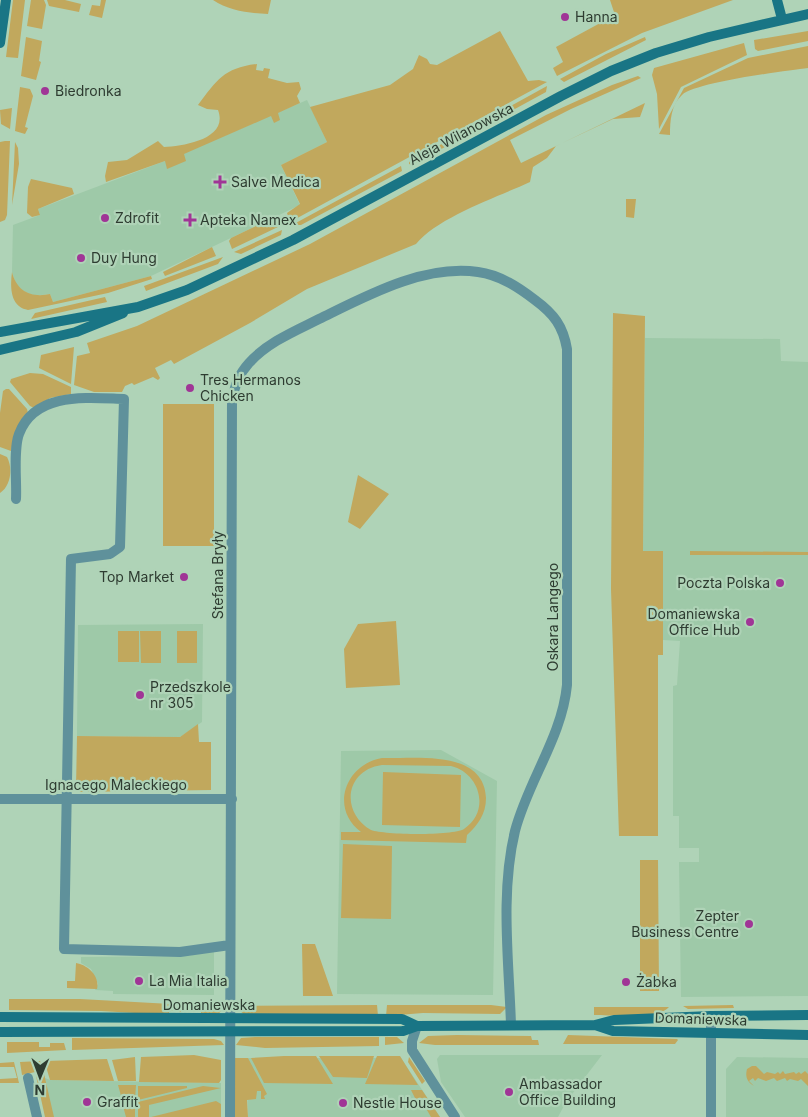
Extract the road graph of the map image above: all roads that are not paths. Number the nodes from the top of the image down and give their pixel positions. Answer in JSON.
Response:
{"nodes":[{"id":1,"x":6,"y":0,"type":"edge"},
{"id":2,"x":777,"y":0,"type":"edge"},
{"id":3,"x":783,"y":0,"type":"edge"},
{"id":4,"x":808,"y":14,"type":"edge"},
{"id":5,"x":782,"y":19,"type":"junction"},
{"id":6,"x":0,"y":43,"type":"edge"},
{"id":7,"x":453,"y":272,"type":"joint"},
{"id":8,"x":138,"y":306,"type":"junction"},
{"id":9,"x":0,"y":332,"type":"edge"},
{"id":10,"x":0,"y":350,"type":"edge"},
{"id":11,"x":16,"y":499,"type":"dead end"},
{"id":12,"x":67,"y":798,"type":"junction"},
{"id":13,"x":0,"y":799,"type":"edge"},
{"id":14,"x":232,"y":799,"type":"junction"},
{"id":15,"x":230,"y":944,"type":"junction"},
{"id":16,"x":808,"y":1015,"type":"edge"},
{"id":17,"x":711,"y":1016,"type":"junction"},
{"id":18,"x":0,"y":1017,"type":"edge"},
{"id":19,"x":230,"y":1019,"type":"junction"},
{"id":20,"x":511,"y":1025,"type":"junction"},
{"id":21,"x":595,"y":1025,"type":"junction"},
{"id":22,"x":417,"y":1026,"type":"junction"},
{"id":23,"x":0,"y":1032,"type":"edge"},
{"id":24,"x":230,"y":1033,"type":"junction"},
{"id":25,"x":711,"y":1033,"type":"junction"},
{"id":26,"x":808,"y":1035,"type":"edge"},
{"id":27,"x":28,"y":1078,"type":"dead end"},
{"id":28,"x":37,"y":1117,"type":"edge"},
{"id":29,"x":230,"y":1117,"type":"edge"},
{"id":30,"x":455,"y":1117,"type":"edge"},
{"id":31,"x":711,"y":1117,"type":"edge"}],
"edges":[{"from":1,"to":6,"type":"street"},
{"from":2,"to":5,"type":"street"},
{"from":3,"to":5,"type":"street"},
{"from":4,"to":5,"type":"street","name":"Aleja Wilanowska"},
{"from":5,"to":8,"type":"street","name":"Aleja Wilanowska"},
{"from":7,"to":14,"type":"street","name":"Stefana Bryły"},
{"from":7,"to":20,"type":"street","name":"Oskara Langego"},
{"from":8,"to":9,"type":"street","name":"Aleja Wilanowska"},
{"from":8,"to":10,"type":"street","name":"Aleja Wilanowska"},
{"from":11,"to":12,"type":"street"},
{"from":12,"to":13,"type":"street","name":"Ignacego Maleckiego"},
{"from":12,"to":14,"type":"street","name":"Ignacego Maleckiego"},
{"from":12,"to":15,"type":"street"},
{"from":14,"to":15,"type":"street","name":"Stefana Bryły"},
{"from":15,"to":19,"type":"street","name":"Stefana Bryły"},
{"from":16,"to":17,"type":"street","name":"Domaniewska"},
{"from":17,"to":21,"type":"street","name":"Domaniewska"},
{"from":17,"to":25,"type":"street"},
{"from":18,"to":19,"type":"street","name":"Domaniewska"},
{"from":19,"to":22,"type":"street","name":"Domaniewska"},
{"from":19,"to":24,"type":"street","name":"Stefana Bryły"},
{"from":20,"to":21,"type":"street","name":"Domaniewska"},
{"from":20,"to":22,"type":"street","name":"Domaniewska"},
{"from":21,"to":25,"type":"street","name":"Domaniewska"},
{"from":22,"to":24,"type":"street","name":"Domaniewska"},
{"from":22,"to":30,"type":"street"},
{"from":23,"to":24,"type":"street","name":"Domaniewska"},
{"from":24,"to":29,"type":"street","name":"Stefana Bryły"},
{"from":25,"to":26,"type":"street","name":"Domaniewska"},
{"from":25,"to":31,"type":"street"},
{"from":27,"to":28,"type":"street"}]}
